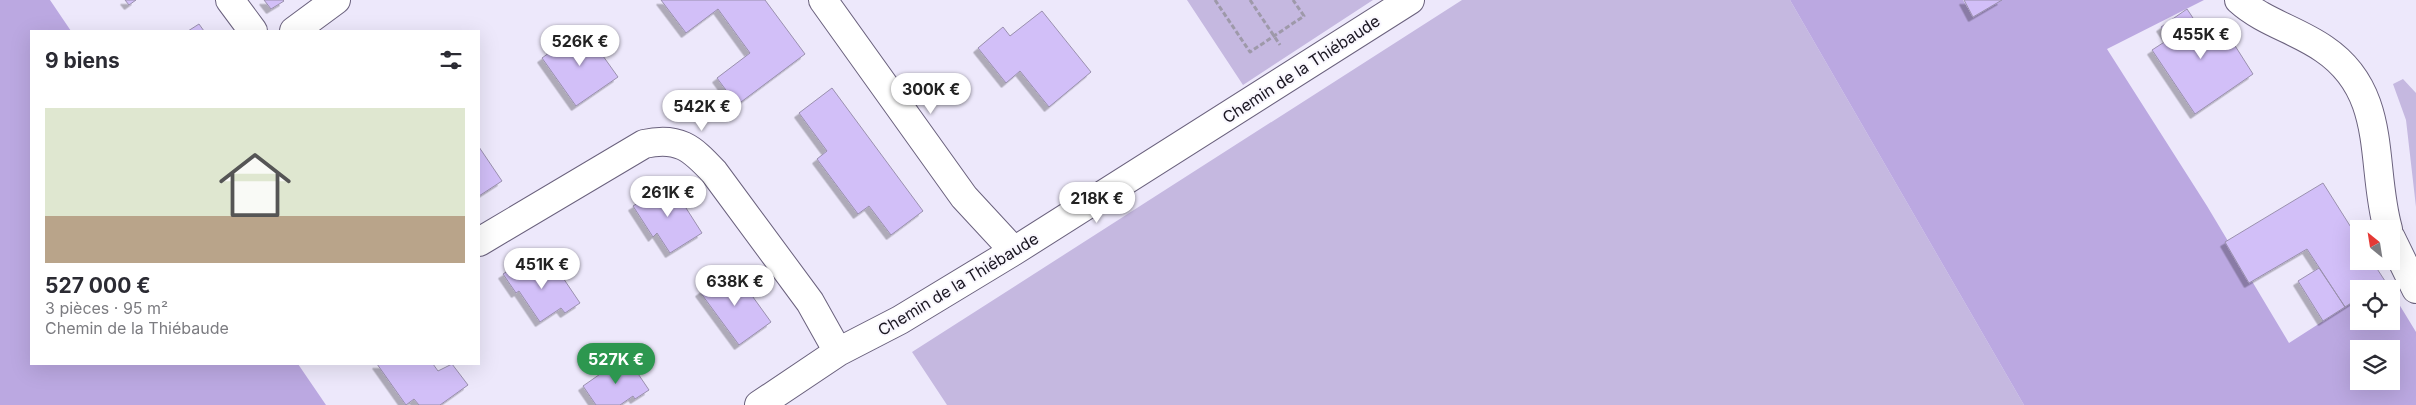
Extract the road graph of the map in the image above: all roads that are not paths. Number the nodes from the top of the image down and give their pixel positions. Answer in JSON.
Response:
{"nodes":[{"id":1,"x":230,"y":0,"type":"edge"},
{"id":2,"x":336,"y":0,"type":"edge"},
{"id":3,"x":823,"y":0,"type":"edge"},
{"id":4,"x":1410,"y":0,"type":"edge"},
{"id":5,"x":2239,"y":0,"type":"edge"},
{"id":6,"x":252,"y":30,"type":"edge"},
{"id":7,"x":295,"y":30,"type":"edge"},
{"id":8,"x":2386,"y":220,"type":"edge"},
{"id":9,"x":480,"y":241,"type":"edge"},
{"id":10,"x":1014,"y":251,"type":"junction"},
{"id":11,"x":2400,"y":256,"type":"edge"},
{"id":12,"x":2416,"y":289,"type":"edge"},
{"id":13,"x":838,"y":352,"type":"junction"},
{"id":14,"x":759,"y":405,"type":"edge"}],
"edges":[{"from":1,"to":6,"type":"street"},
{"from":2,"to":7,"type":"street"},
{"from":3,"to":10,"type":"street"},
{"from":4,"to":10,"type":"street","name":"Chemin de la Thiébaude"},
{"from":5,"to":8,"type":"street"},
{"from":9,"to":13,"type":"street"},
{"from":10,"to":13,"type":"street","name":"Chemin de la Thiébaude"},
{"from":11,"to":12,"type":"street"},
{"from":13,"to":14,"type":"street","name":"Chemin de la Thiébaude"}]}
